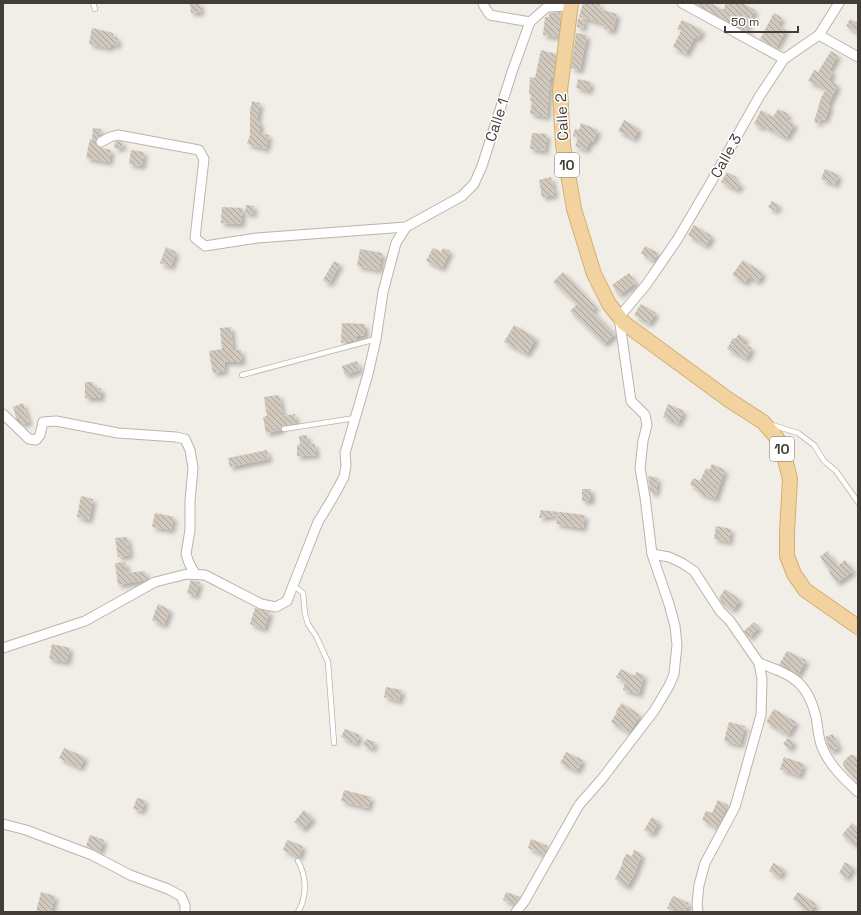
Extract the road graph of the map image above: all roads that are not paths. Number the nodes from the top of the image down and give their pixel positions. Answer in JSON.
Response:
{"nodes":[{"id":1,"x":93,"y":3,"type":"edge"},
{"id":2,"x":483,"y":3,"type":"edge"},
{"id":3,"x":682,"y":3,"type":"edge"},
{"id":4,"x":839,"y":3,"type":"edge"},
{"id":5,"x":571,"y":4,"type":"edge"},
{"id":6,"x":95,"y":9,"type":"dead end"},
{"id":7,"x":530,"y":22,"type":"junction"},
{"id":8,"x":819,"y":35,"type":"junction"},
{"id":9,"x":858,"y":57,"type":"edge"},
{"id":10,"x":784,"y":60,"type":"junction"},
{"id":11,"x":101,"y":142,"type":"dead end"},
{"id":12,"x":406,"y":227,"type":"junction"},
{"id":13,"x":619,"y":317,"type":"junction"},
{"id":14,"x":376,"y":339,"type":"junction"},
{"id":15,"x":242,"y":375,"type":"dead end"},
{"id":16,"x":3,"y":414,"type":"edge"},
{"id":17,"x":354,"y":418,"type":"junction"},
{"id":18,"x":763,"y":422,"type":"junction"},
{"id":19,"x":284,"y":429,"type":"dead end"},
{"id":20,"x":858,"y":502,"type":"edge"},
{"id":21,"x":652,"y":554,"type":"junction"},
{"id":22,"x":195,"y":574,"type":"junction"},
{"id":23,"x":293,"y":585,"type":"junction"},
{"id":24,"x":858,"y":627,"type":"edge"},
{"id":25,"x":3,"y":648,"type":"edge"},
{"id":26,"x":759,"y":663,"type":"junction"},
{"id":27,"x":334,"y":743,"type":"dead end"},
{"id":28,"x":858,"y":792,"type":"edge"},
{"id":29,"x":3,"y":824,"type":"edge"},
{"id":30,"x":298,"y":861,"type":"dead end"},
{"id":31,"x":185,"y":912,"type":"edge"},
{"id":32,"x":298,"y":912,"type":"edge"},
{"id":33,"x":516,"y":912,"type":"edge"},
{"id":34,"x":698,"y":912,"type":"edge"}],
"edges":[{"from":1,"to":6,"type":"lane"},
{"from":2,"to":7,"type":"street"},
{"from":3,"to":10,"type":"street"},
{"from":4,"to":8,"type":"street","name":"Calle 3"},
{"from":5,"to":7,"type":"street"},
{"from":5,"to":13,"type":"main road","name":"Calle 2","number":"10"},
{"from":7,"to":12,"type":"street","name":"Calle 1"},
{"from":8,"to":9,"type":"street"},
{"from":8,"to":10,"type":"street","name":"Calle 3"},
{"from":10,"to":13,"type":"street","name":"Calle 3"},
{"from":11,"to":12,"type":"street"},
{"from":12,"to":14,"type":"street"},
{"from":13,"to":18,"type":"main road","number":"10"},
{"from":13,"to":21,"type":"street"},
{"from":14,"to":15,"type":"lane"},
{"from":14,"to":17,"type":"street"},
{"from":16,"to":22,"type":"street"},
{"from":17,"to":19,"type":"lane"},
{"from":17,"to":23,"type":"street"},
{"from":18,"to":20,"type":"lane"},
{"from":18,"to":24,"type":"main road","number":"10"},
{"from":21,"to":26,"type":"street"},
{"from":21,"to":33,"type":"street"},
{"from":22,"to":23,"type":"street"},
{"from":22,"to":25,"type":"street"},
{"from":23,"to":27,"type":"lane"},
{"from":26,"to":28,"type":"street"},
{"from":26,"to":34,"type":"street"},
{"from":29,"to":31,"type":"street"},
{"from":30,"to":32,"type":"lane"}]}
